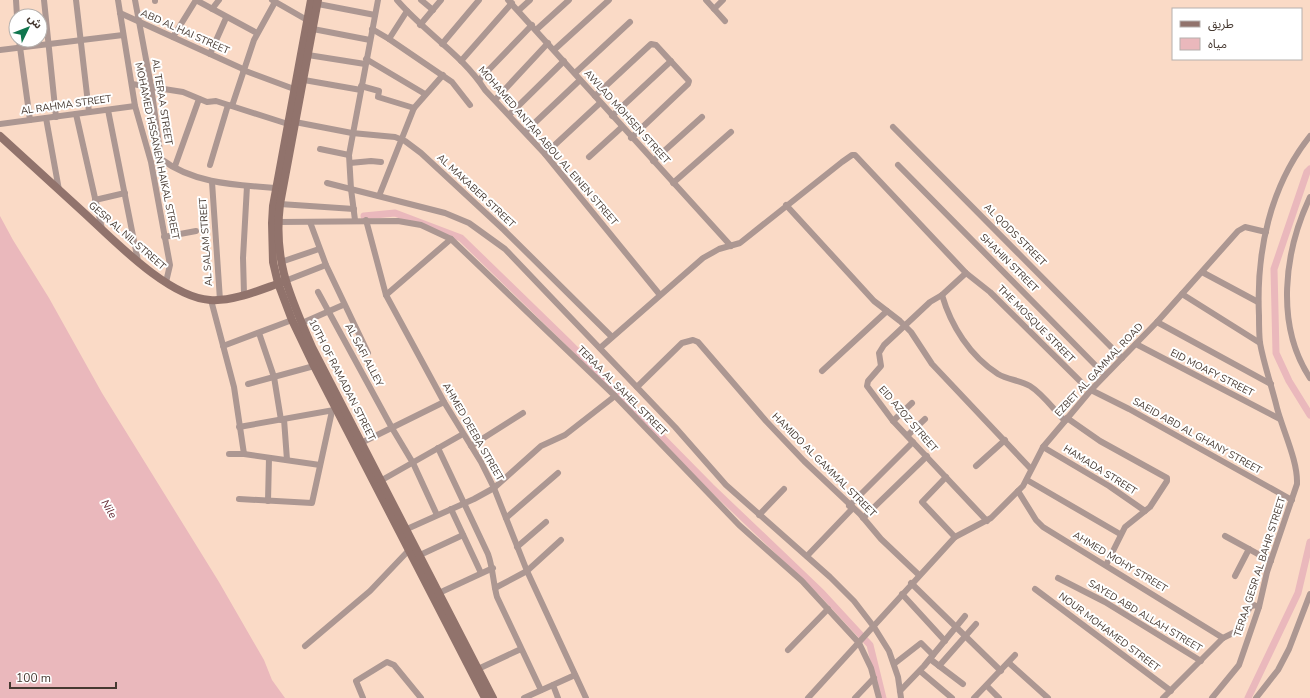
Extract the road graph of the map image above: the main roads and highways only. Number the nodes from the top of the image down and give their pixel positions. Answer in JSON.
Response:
{"nodes":[{"id":1,"x":316,"y":1,"type":"edge"},
{"id":2,"x":292,"y":123,"type":"junction"},
{"id":3,"x":0,"y":136,"type":"edge"},
{"id":4,"x":282,"y":282,"type":"junction"},
{"id":5,"x":485,"y":698,"type":"edge"},
{"id":6,"x":493,"y":698,"type":"edge"}],
"edges":[{"from":1,"to":2,"type":"main road","name":"10TH OF RAMADAN STREET"},
{"from":1,"to":2,"type":"main road","name":"10TH OF RAMADAN STREET"},
{"from":2,"to":4,"type":"main road","name":"10TH OF RAMADAN STREET"},
{"from":2,"to":4,"type":"main road","name":"10TH OF RAMADAN STREET"},
{"from":3,"to":4,"type":"main road","name":"GESR AL NIL STREET"},
{"from":4,"to":5,"type":"main road","name":"10TH OF RAMADAN STREET"},
{"from":4,"to":6,"type":"main road","name":"10TH OF RAMADAN STREET"}]}
